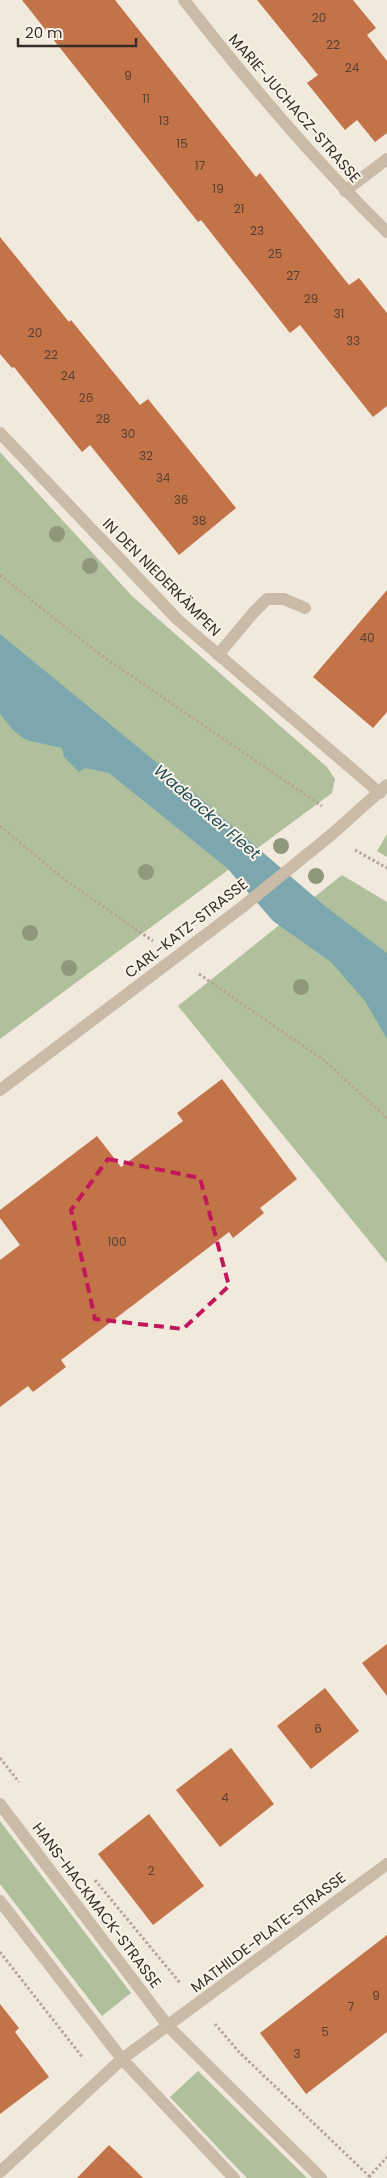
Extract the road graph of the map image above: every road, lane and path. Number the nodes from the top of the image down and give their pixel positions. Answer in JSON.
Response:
{"nodes":[{"id":1,"x":184,"y":0,"type":"edge"},
{"id":2,"x":387,"y":159,"type":"edge"},
{"id":3,"x":346,"y":191,"type":"junction"},
{"id":4,"x":387,"y":232,"type":"edge"},
{"id":5,"x":0,"y":433,"type":"edge"},
{"id":6,"x":0,"y":575,"type":"edge"},
{"id":7,"x":305,"y":608,"type":"dead end"},
{"id":8,"x":218,"y":655,"type":"junction"},
{"id":9,"x":384,"y":789,"type":"edge"},
{"id":10,"x":346,"y":822,"type":"junction"},
{"id":11,"x":331,"y":836,"type":"junction"},
{"id":12,"x":387,"y":868,"type":"edge"},
{"id":13,"x":0,"y":1090,"type":"edge"},
{"id":14,"x":0,"y":1758,"type":"edge"},
{"id":15,"x":23,"y":1788,"type":"dead end"},
{"id":16,"x":0,"y":1804,"type":"edge"},
{"id":17,"x":387,"y":1864,"type":"edge"},
{"id":18,"x":92,"y":1877,"type":"dead end"},
{"id":19,"x":0,"y":1901,"type":"edge"},
{"id":20,"x":198,"y":2004,"type":"junction"},
{"id":21,"x":168,"y":2026,"type":"junction"},
{"id":22,"x":122,"y":2059,"type":"junction"},
{"id":23,"x":387,"y":2157,"type":"edge"},
{"id":24,"x":0,"y":2172,"type":"edge"},
{"id":25,"x":370,"y":2177,"type":"edge"},
{"id":26,"x":234,"y":2178,"type":"edge"},
{"id":27,"x":321,"y":2178,"type":"edge"}],
"edges":[{"from":1,"to":3,"type":"street","name":"MARIE-JUCHACZ-STRASSE"},
{"from":2,"to":3,"type":"street"},
{"from":3,"to":4,"type":"street","name":"MARIE-JUCHACZ-STRASSE"},
{"from":5,"to":8,"type":"street","name":"IN DEN NIEDERKÄMPEN"},
{"from":6,"to":10,"type":"path"},
{"from":7,"to":8,"type":"street"},
{"from":8,"to":9,"type":"street","name":"IN DEN NIEDERKÄMPEN"},
{"from":9,"to":10,"type":"street","name":"CARL-KATZ-STRASSE"},
{"from":10,"to":11,"type":"street","name":"CARL-KATZ-STRASSE"},
{"from":11,"to":12,"type":"path"},
{"from":11,"to":13,"type":"street","name":"CARL-KATZ-STRASSE"},
{"from":14,"to":15,"type":"path"},
{"from":16,"to":21,"type":"street","name":"HANS-HACKMACK-STRASSE"},
{"from":17,"to":20,"type":"street","name":"MATHILDE-PLATE-STRASSE"},
{"from":18,"to":20,"type":"path"},
{"from":19,"to":22,"type":"street"},
{"from":20,"to":21,"type":"street","name":"MATHILDE-PLATE-STRASSE"},
{"from":20,"to":25,"type":"path"},
{"from":21,"to":22,"type":"street"},
{"from":21,"to":27,"type":"street","name":"HANS-HACKMACK-STRASSE"},
{"from":22,"to":24,"type":"street"},
{"from":22,"to":26,"type":"street"},
{"from":23,"to":25,"type":"path"}]}
